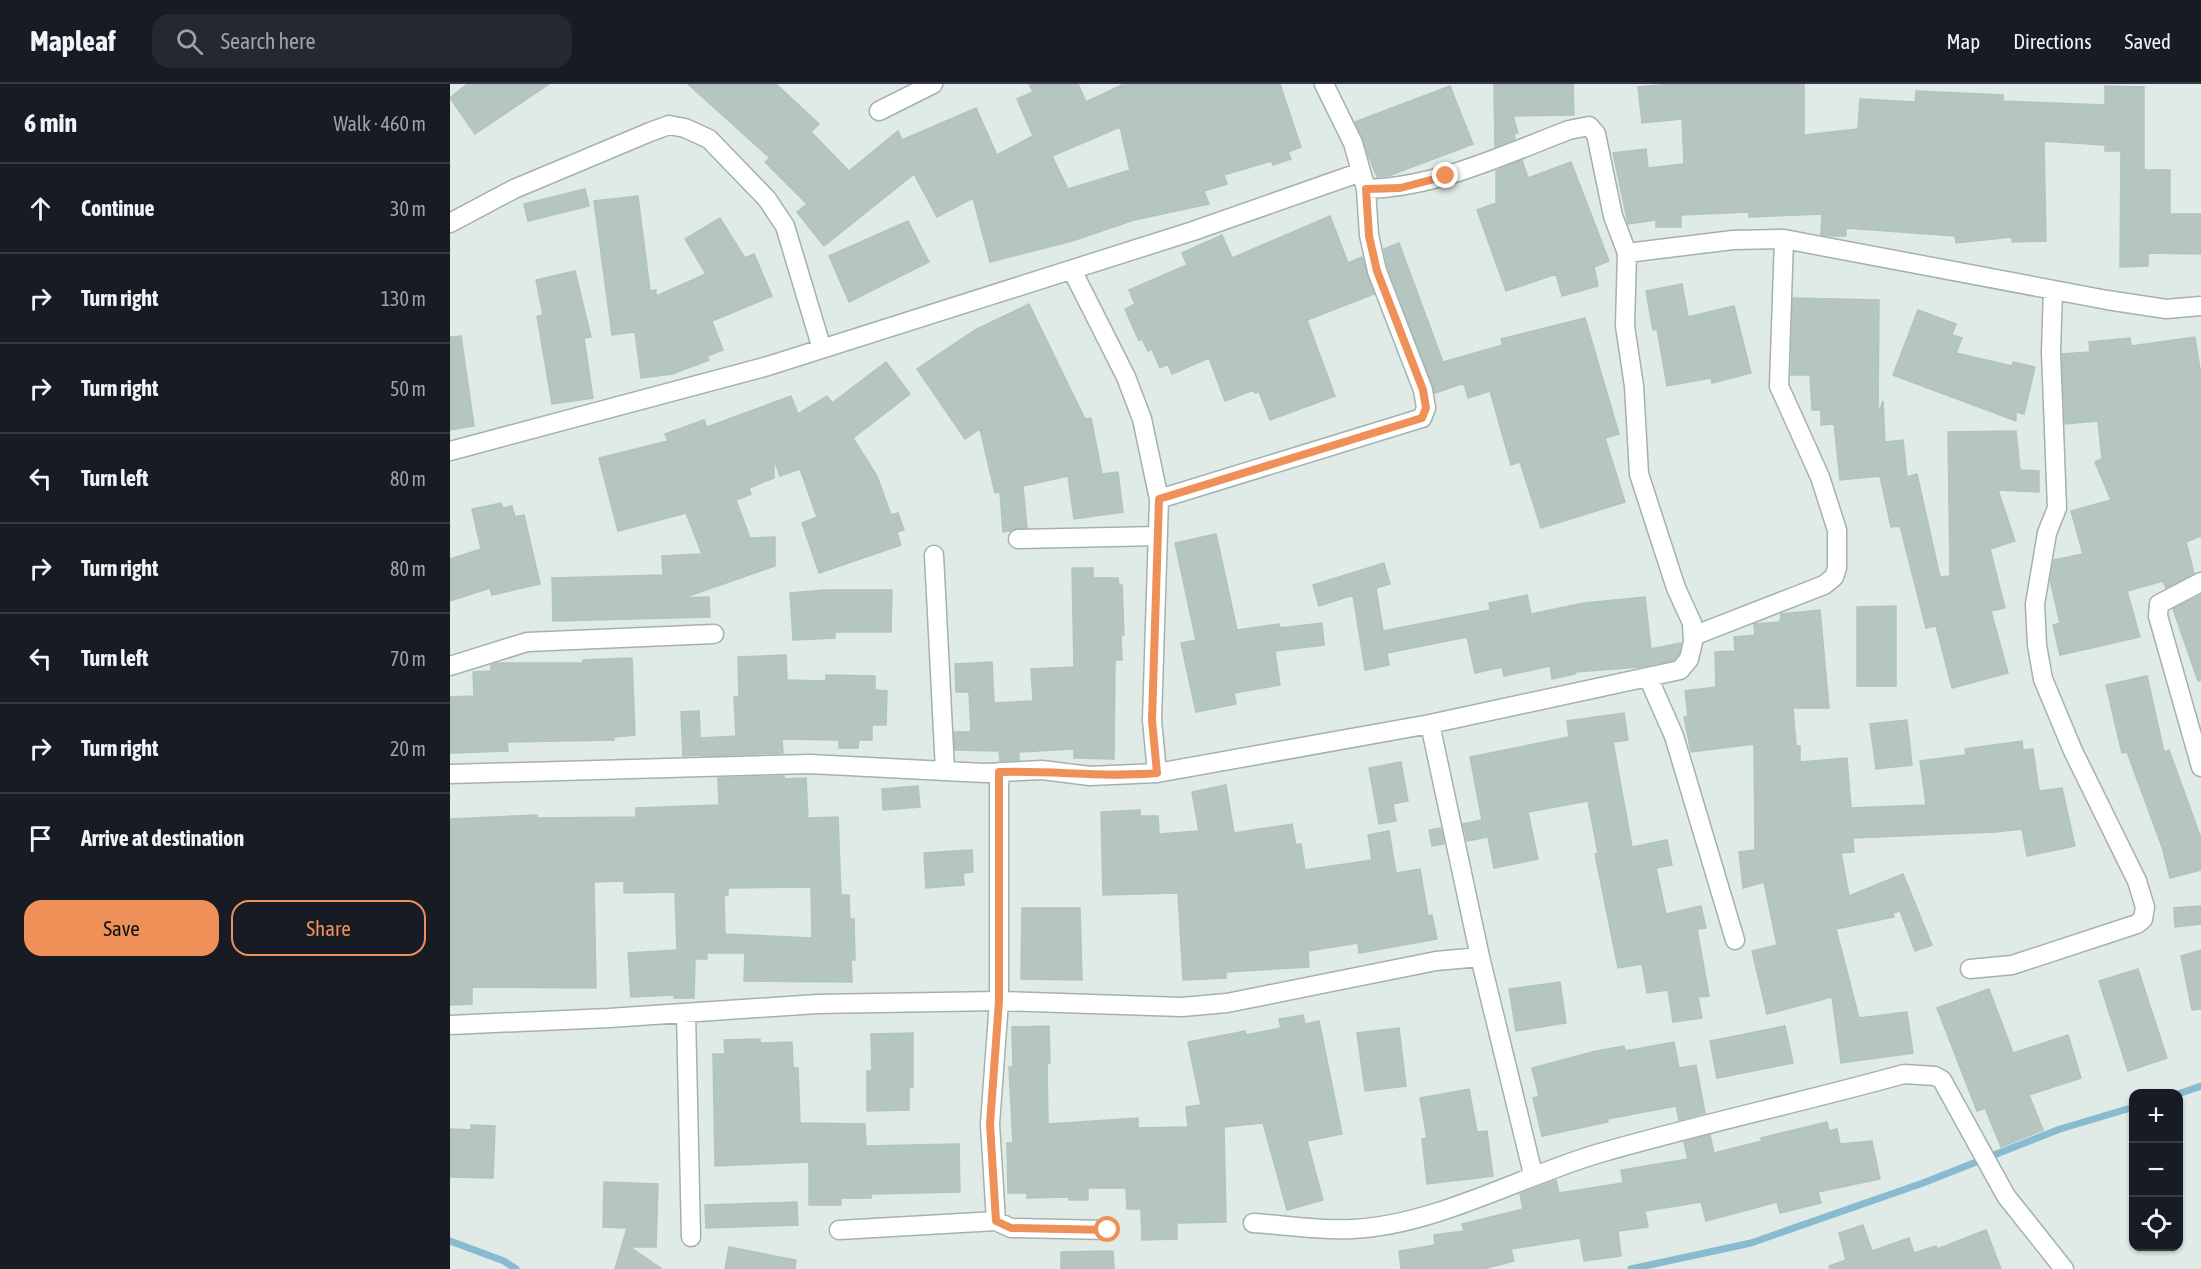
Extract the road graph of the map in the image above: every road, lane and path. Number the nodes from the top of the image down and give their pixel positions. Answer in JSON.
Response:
{"nodes":[{"id":1,"x":933,"y":84,"type":"edge"},
{"id":2,"x":1324,"y":84,"type":"edge"},
{"id":3,"x":879,"y":111,"type":"dead end"},
{"id":4,"x":1364,"y":180,"type":"junction"},
{"id":5,"x":450,"y":223,"type":"edge"},
{"id":6,"x":1784,"y":239,"type":"junction"},
{"id":7,"x":1628,"y":252,"type":"junction"},
{"id":8,"x":1072,"y":270,"type":"junction"},
{"id":9,"x":2053,"y":290,"type":"junction"},
{"id":10,"x":2201,"y":306,"type":"edge"},
{"id":11,"x":822,"y":349,"type":"junction"},
{"id":12,"x":450,"y":451,"type":"edge"},
{"id":13,"x":1159,"y":499,"type":"junction"},
{"id":14,"x":1158,"y":536,"type":"junction"},
{"id":15,"x":1018,"y":539,"type":"dead end"},
{"id":16,"x":934,"y":555,"type":"dead end"},
{"id":17,"x":2201,"y":582,"type":"edge"},
{"id":18,"x":714,"y":634,"type":"dead end"},
{"id":19,"x":1693,"y":636,"type":"junction"},
{"id":20,"x":450,"y":666,"type":"edge"},
{"id":21,"x":1648,"y":677,"type":"junction"},
{"id":22,"x":1430,"y":724,"type":"junction"},
{"id":23,"x":2201,"y":767,"type":"edge"},
{"id":24,"x":945,"y":770,"type":"junction"},
{"id":25,"x":999,"y":772,"type":"junction"},
{"id":26,"x":1157,"y":773,"type":"junction"},
{"id":27,"x":450,"y":774,"type":"edge"},
{"id":28,"x":1736,"y":940,"type":"dead end"},
{"id":29,"x":1480,"y":957,"type":"junction"},
{"id":30,"x":1970,"y":969,"type":"dead end"},
{"id":31,"x":999,"y":1001,"type":"junction"},
{"id":32,"x":686,"y":1013,"type":"junction"},
{"id":33,"x":450,"y":1024,"type":"edge"},
{"id":34,"x":1533,"y":1174,"type":"junction"},
{"id":35,"x":996,"y":1221,"type":"junction"},
{"id":36,"x":1253,"y":1223,"type":"dead end"},
{"id":37,"x":839,"y":1230,"type":"dead end"},
{"id":38,"x":1108,"y":1230,"type":"dead end"},
{"id":39,"x":691,"y":1237,"type":"dead end"},
{"id":40,"x":2064,"y":1269,"type":"edge"}],
"edges":[{"from":1,"to":3,"type":"street"},
{"from":2,"to":4,"type":"street"},
{"from":4,"to":7,"type":"street"},
{"from":4,"to":8,"type":"street"},
{"from":4,"to":13,"type":"street"},
{"from":5,"to":11,"type":"street"},
{"from":6,"to":7,"type":"street"},
{"from":6,"to":9,"type":"street"},
{"from":6,"to":19,"type":"street"},
{"from":7,"to":19,"type":"street"},
{"from":8,"to":11,"type":"street"},
{"from":8,"to":13,"type":"street"},
{"from":9,"to":10,"type":"street"},
{"from":9,"to":30,"type":"street"},
{"from":11,"to":12,"type":"street"},
{"from":13,"to":14,"type":"street"},
{"from":14,"to":15,"type":"street"},
{"from":14,"to":26,"type":"street"},
{"from":16,"to":24,"type":"street"},
{"from":17,"to":23,"type":"street"},
{"from":18,"to":20,"type":"street"},
{"from":19,"to":21,"type":"street"},
{"from":21,"to":22,"type":"street"},
{"from":21,"to":28,"type":"street"},
{"from":22,"to":26,"type":"street"},
{"from":22,"to":29,"type":"street"},
{"from":24,"to":25,"type":"street"},
{"from":24,"to":27,"type":"street"},
{"from":25,"to":26,"type":"street"},
{"from":25,"to":31,"type":"street"},
{"from":29,"to":31,"type":"street"},
{"from":29,"to":34,"type":"street"},
{"from":31,"to":32,"type":"street"},
{"from":31,"to":35,"type":"street"},
{"from":32,"to":33,"type":"street"},
{"from":32,"to":39,"type":"street"},
{"from":34,"to":36,"type":"street"},
{"from":34,"to":40,"type":"street"},
{"from":35,"to":37,"type":"street"},
{"from":35,"to":38,"type":"street"}]}
